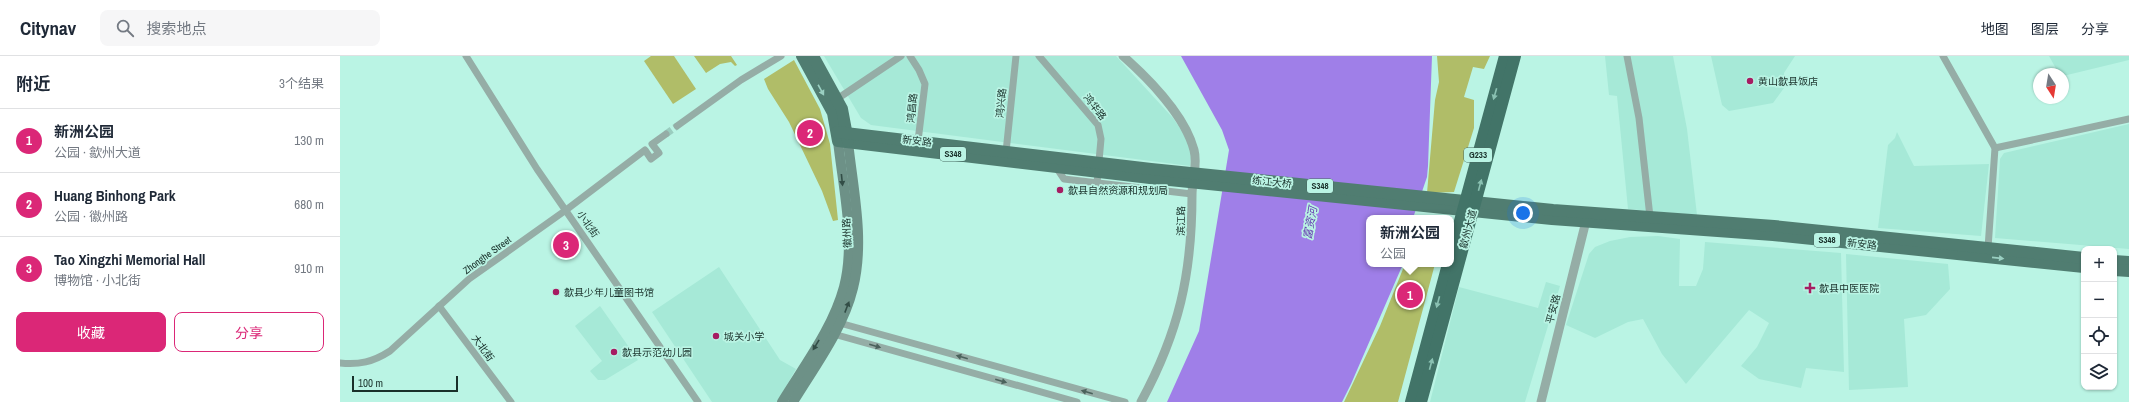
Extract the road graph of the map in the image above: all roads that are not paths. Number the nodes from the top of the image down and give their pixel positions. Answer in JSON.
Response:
{"nodes":[{"id":1,"x":466,"y":56,"type":"edge"},
{"id":2,"x":781,"y":56,"type":"edge"},
{"id":3,"x":802,"y":56,"type":"edge"},
{"id":4,"x":812,"y":56,"type":"edge"},
{"id":5,"x":901,"y":56,"type":"edge"},
{"id":6,"x":910,"y":56,"type":"edge"},
{"id":7,"x":1016,"y":56,"type":"edge"},
{"id":8,"x":1039,"y":56,"type":"edge"},
{"id":9,"x":1123,"y":56,"type":"edge"},
{"id":10,"x":1505,"y":56,"type":"edge"},
{"id":11,"x":1515,"y":56,"type":"edge"},
{"id":12,"x":1627,"y":56,"type":"edge"},
{"id":13,"x":1942,"y":56,"type":"edge"},
{"id":14,"x":837,"y":99,"type":"junction"},
{"id":15,"x":2129,"y":119,"type":"edge"},
{"id":16,"x":677,"y":126,"type":"tunnel mouth"},
{"id":17,"x":666,"y":134,"type":"tunnel mouth"},
{"id":18,"x":842,"y":137,"type":"junction"},
{"id":19,"x":918,"y":141,"type":"junction"},
{"id":20,"x":1995,"y":148,"type":"junction"},
{"id":21,"x":1006,"y":152,"type":"junction"},
{"id":22,"x":1064,"y":165,"type":"junction"},
{"id":23,"x":1097,"y":183,"type":"junction"},
{"id":24,"x":1192,"y":194,"type":"junction"},
{"id":25,"x":566,"y":210,"type":"junction"},
{"id":26,"x":1570,"y":216,"type":"junction"},
{"id":27,"x":1650,"y":217,"type":"junction"},
{"id":28,"x":1586,"y":221,"type":"junction"},
{"id":29,"x":1454,"y":243,"type":"edge"},
{"id":30,"x":1988,"y":248,"type":"junction"},
{"id":31,"x":2081,"y":258,"type":"edge"},
{"id":32,"x":2117,"y":261,"type":"edge"},
{"id":33,"x":2129,"y":262,"type":"edge"},
{"id":34,"x":1447,"y":267,"type":"edge"},
{"id":35,"x":2081,"y":267,"type":"edge"},
{"id":36,"x":2117,"y":270,"type":"edge"},
{"id":37,"x":2129,"y":271,"type":"edge"},
{"id":38,"x":439,"y":306,"type":"junction"},
{"id":39,"x":835,"y":321,"type":"junction"},
{"id":40,"x":829,"y":333,"type":"junction"},
{"id":41,"x":340,"y":363,"type":"edge"},
{"id":42,"x":511,"y":402,"type":"edge"},
{"id":43,"x":698,"y":402,"type":"edge"},
{"id":44,"x":782,"y":402,"type":"edge"},
{"id":45,"x":793,"y":402,"type":"edge"},
{"id":46,"x":1077,"y":402,"type":"edge"},
{"id":47,"x":1125,"y":402,"type":"edge"},
{"id":48,"x":1141,"y":402,"type":"edge"},
{"id":49,"x":1411,"y":402,"type":"edge"},
{"id":50,"x":1421,"y":402,"type":"edge"},
{"id":51,"x":1541,"y":402,"type":"edge"}],
"edges":[{"from":1,"to":25,"type":"street","name":"小北街"},
{"from":2,"to":16,"type":"street"},
{"from":3,"to":18,"type":"main road","name":"徽州路","one_way":true},
{"from":4,"to":14,"type":"main road","name":"徽州路"},
{"from":5,"to":14,"type":"street"},
{"from":6,"to":19,"type":"street","name":"鸿昌路"},
{"from":7,"to":21,"type":"street","name":"鸿兴路"},
{"from":8,"to":23,"type":"street","name":"鸿华路"},
{"from":9,"to":24,"type":"street","name":"滨江路"},
{"from":10,"to":29,"type":"highway","name":"歙州大道","number":"G233","one_way":true},
{"from":50,"to":11,"type":"highway","name":"歙州大道","number":"G233","one_way":true},
{"from":12,"to":27,"type":"street"},
{"from":13,"to":20,"type":"street"},
{"from":14,"to":18,"type":"main road","name":"徽州路"},
{"from":15,"to":20,"type":"street"},
{"from":17,"to":25,"type":"street","name":"Zhonghe Street"},
{"from":18,"to":19,"type":"main road","name":"新安路","number":"S348"},
{"from":18,"to":22,"type":"main road","name":"新安路","number":"S348"},
{"from":18,"to":39,"type":"main road","name":"徽州路"},
{"from":19,"to":21,"type":"main road","name":"新安路","number":"S348"},
{"from":20,"to":30,"type":"street"},
{"from":21,"to":22,"type":"main road","name":"新安路","number":"S348"},
{"from":22,"to":23,"type":"street"},
{"from":22,"to":26,"type":"main road","name":"练江大桥","number":"S348"},
{"from":23,"to":24,"type":"street"},
{"from":24,"to":48,"type":"street","name":"滨江路"},
{"from":25,"to":38,"type":"street","name":"Zhonghe Street"},
{"from":25,"to":43,"type":"street","name":"小北街"},
{"from":26,"to":27,"type":"main road","name":"新安路","number":"S348"},
{"from":26,"to":28,"type":"main road","name":"新安路","number":"S348"},
{"from":27,"to":30,"type":"main road","name":"新安路","number":"S348"},
{"from":28,"to":35,"type":"main road","name":"新安路","number":"S348","one_way":true},
{"from":28,"to":51,"type":"street","name":"平安路"},
{"from":30,"to":31,"type":"main road","name":"新安路","number":"S348"},
{"from":32,"to":33,"type":"main road"},
{"from":34,"to":49,"type":"highway","one_way":true},
{"from":36,"to":37,"type":"main road"},
{"from":38,"to":41,"type":"street","name":"Zhonghe Street"},
{"from":38,"to":42,"type":"street","name":"大北街"},
{"from":39,"to":40,"type":"main road","name":"徽州路"},
{"from":47,"to":39,"type":"street","one_way":true},
{"from":40,"to":44,"type":"main road","name":"徽州路","one_way":true},
{"from":40,"to":45,"type":"main road","name":"徽州路"},
{"from":40,"to":46,"type":"street","one_way":true}]}
